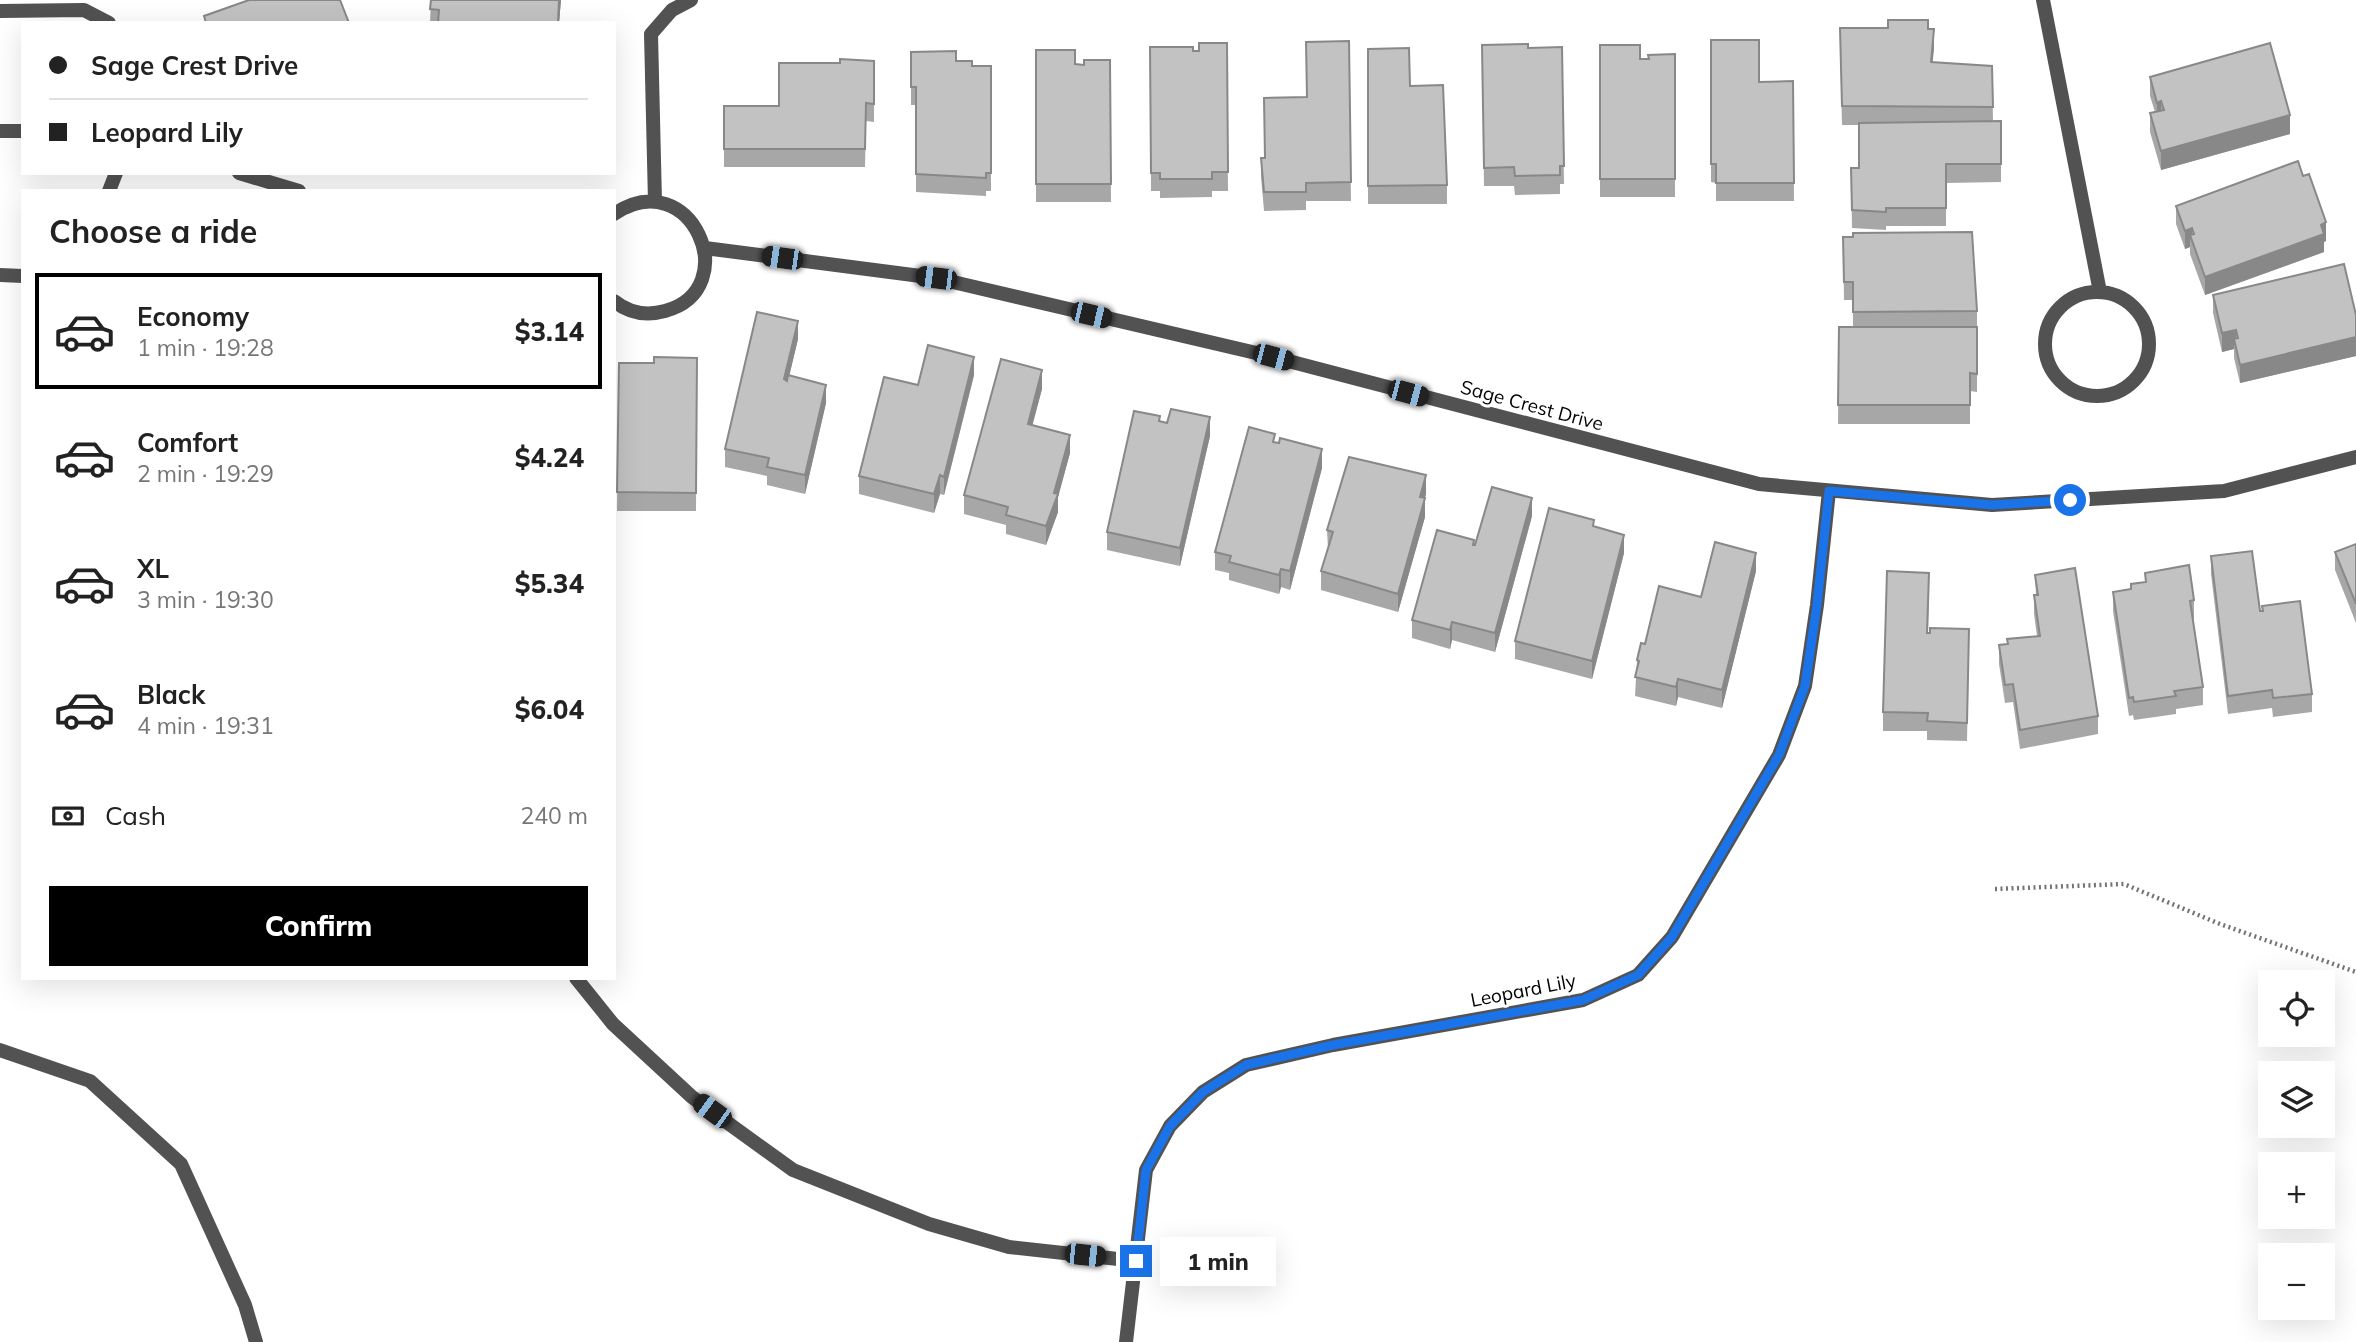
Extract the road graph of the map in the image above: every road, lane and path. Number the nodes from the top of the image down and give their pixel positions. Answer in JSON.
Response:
{"nodes":[{"id":1,"x":691,"y":0,"type":"edge"},
{"id":2,"x":2043,"y":0,"type":"edge"},
{"id":3,"x":0,"y":11,"type":"edge"},
{"id":4,"x":105,"y":21,"type":"edge"},
{"id":5,"x":0,"y":131,"type":"edge"},
{"id":6,"x":21,"y":131,"type":"edge"},
{"id":7,"x":246,"y":175,"type":"edge"},
{"id":8,"x":292,"y":189,"type":"edge"},
{"id":9,"x":655,"y":202,"type":"junction"},
{"id":10,"x":616,"y":213,"type":"edge"},
{"id":11,"x":705,"y":248,"type":"junction"},
{"id":12,"x":0,"y":275,"type":"edge"},
{"id":13,"x":21,"y":276,"type":"edge"},
{"id":14,"x":2100,"y":292,"type":"junction"},
{"id":15,"x":616,"y":302,"type":"edge"},
{"id":16,"x":2356,"y":457,"type":"edge"},
{"id":17,"x":1829,"y":491,"type":"junction"},
{"id":18,"x":1995,"y":889,"type":"dead end"},
{"id":19,"x":2356,"y":972,"type":"edge"},
{"id":20,"x":578,"y":980,"type":"edge"},
{"id":21,"x":0,"y":1050,"type":"edge"},
{"id":22,"x":1136,"y":1261,"type":"junction"},
{"id":23,"x":256,"y":1342,"type":"edge"},
{"id":24,"x":1126,"y":1342,"type":"edge"}],
"edges":[{"from":1,"to":9,"type":"street"},
{"from":2,"to":14,"type":"street"},
{"from":3,"to":4,"type":"street"},
{"from":5,"to":6,"type":"street"},
{"from":7,"to":8,"type":"street"},
{"from":9,"to":10,"type":"street"},
{"from":9,"to":11,"type":"street"},
{"from":11,"to":15,"type":"street"},
{"from":11,"to":17,"type":"street","name":"Sage Crest Drive"},
{"from":12,"to":13,"type":"street"},
{"from":14,"to":14,"type":"street"},
{"from":16,"to":17,"type":"street","name":"Sage Crest Drive"},
{"from":17,"to":22,"type":"street","name":"Leopard Lily"},
{"from":18,"to":19,"type":"path"},
{"from":20,"to":22,"type":"street"},
{"from":21,"to":23,"type":"street"},
{"from":22,"to":24,"type":"street","name":"Leopard Lily"}]}
